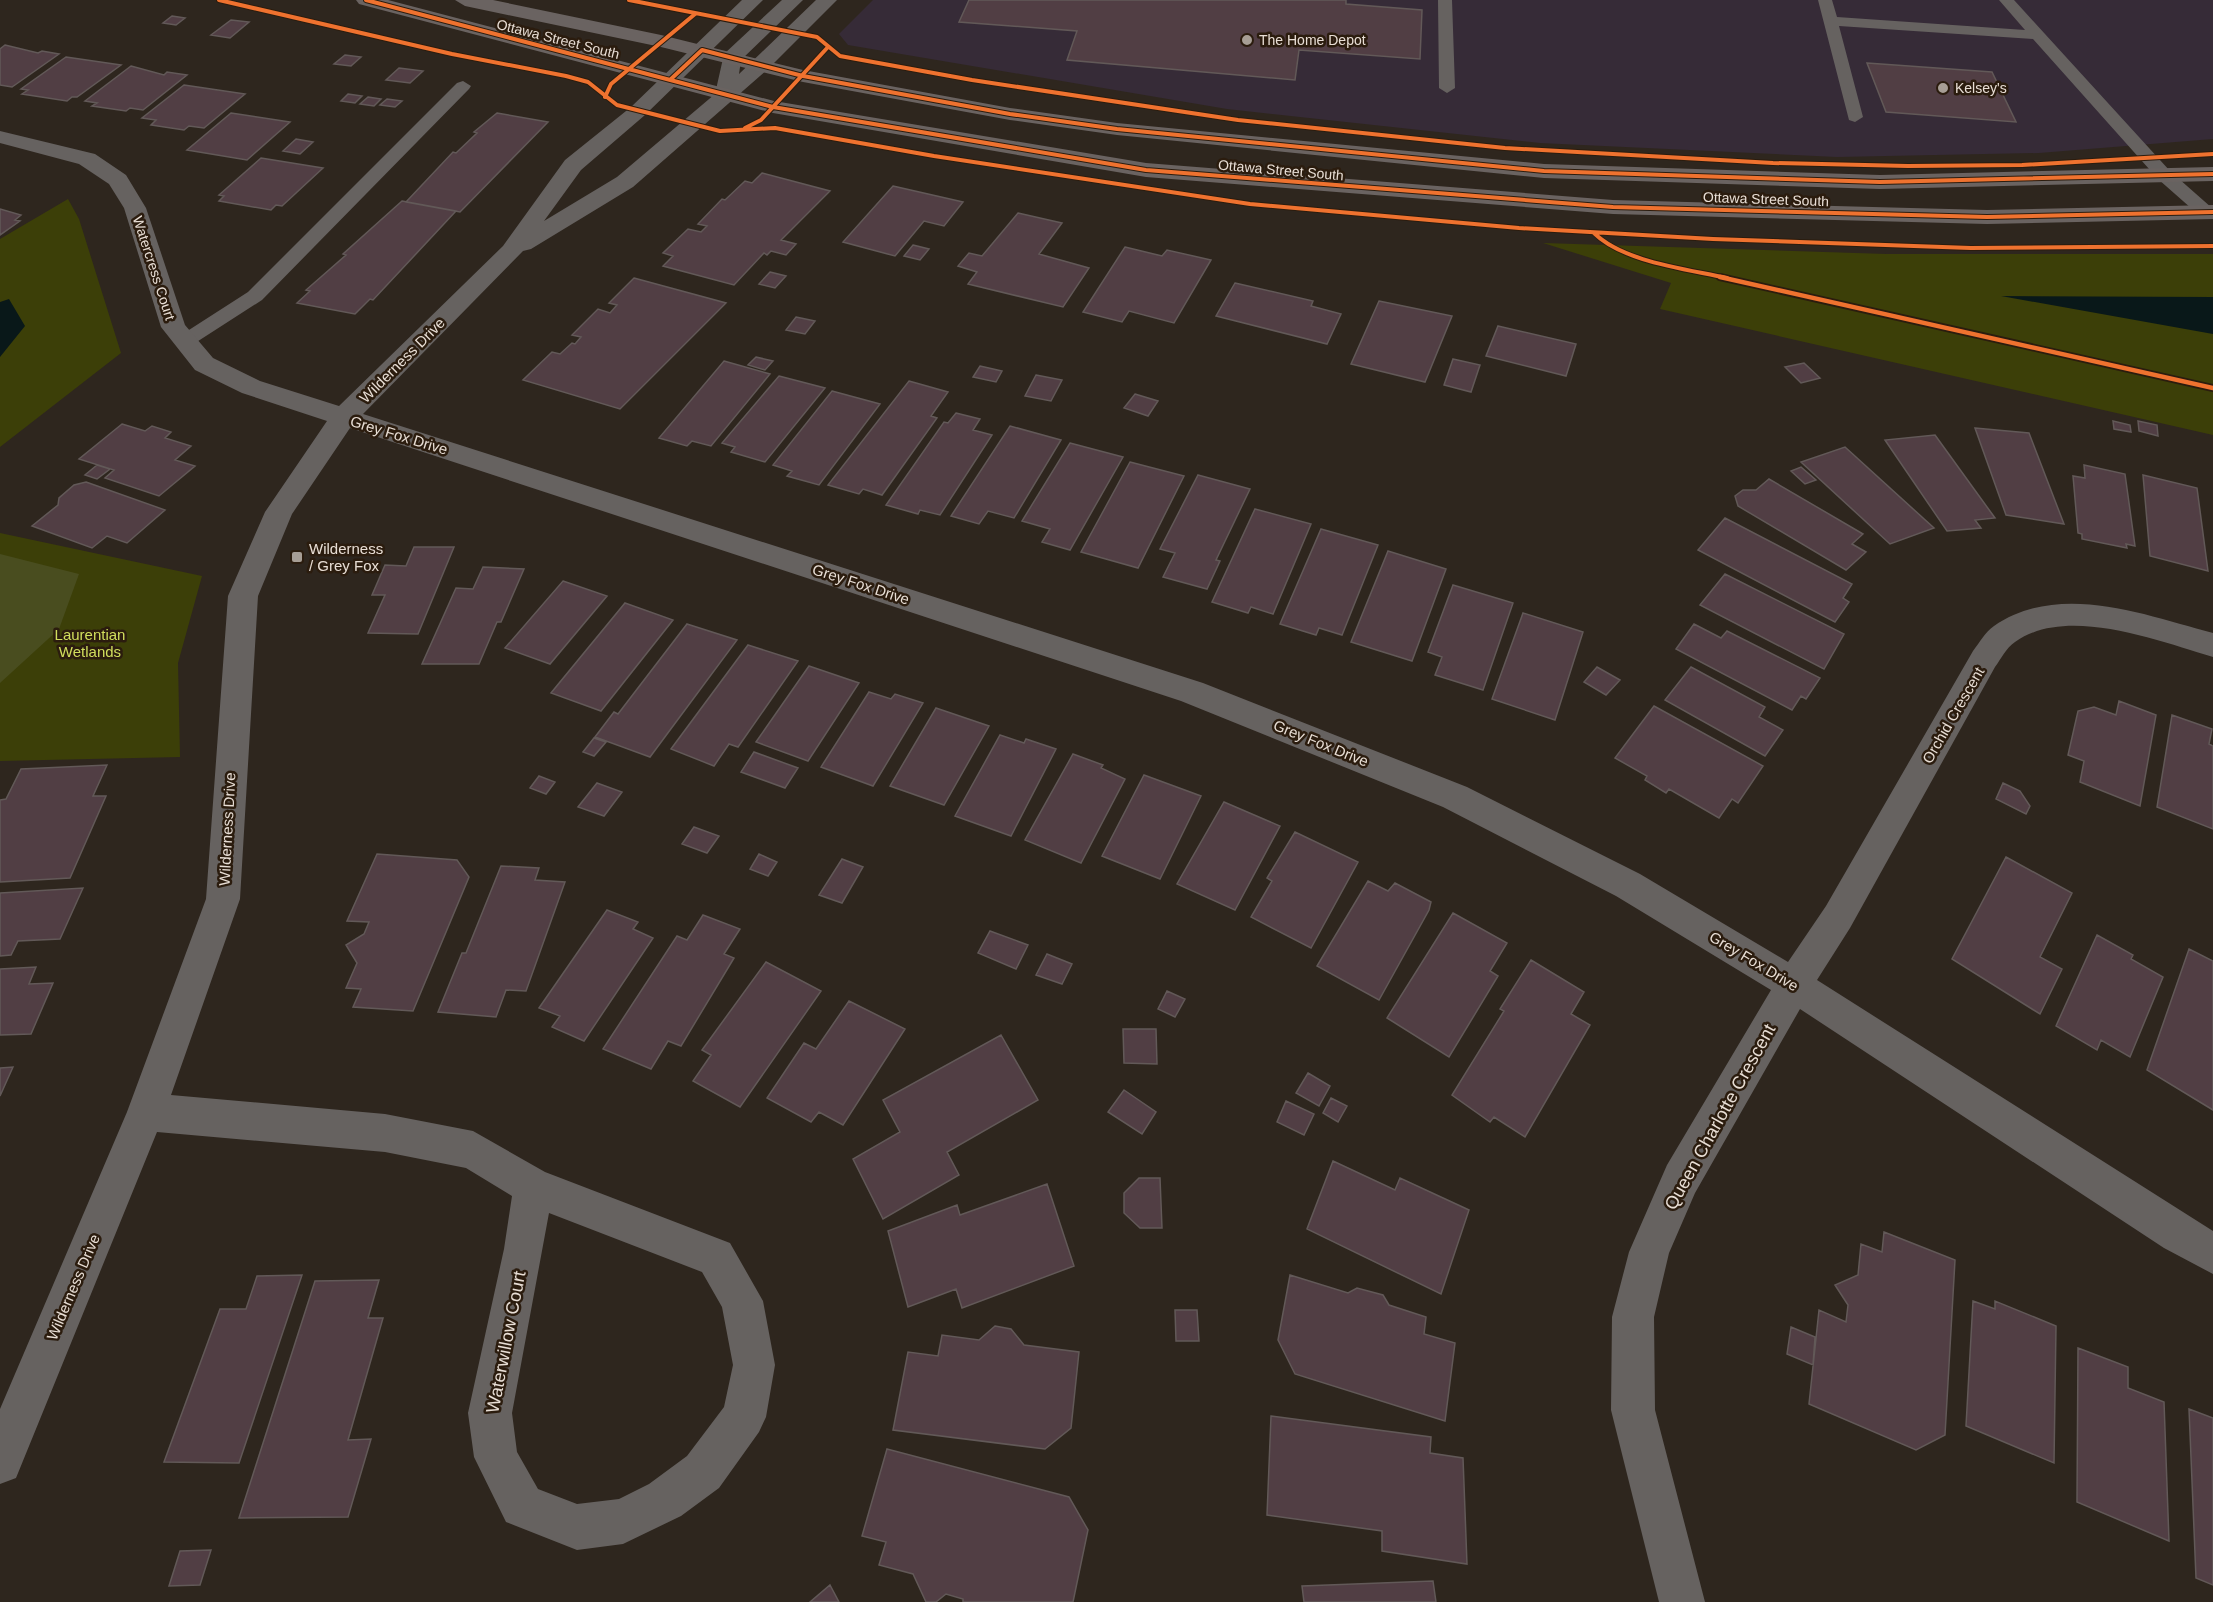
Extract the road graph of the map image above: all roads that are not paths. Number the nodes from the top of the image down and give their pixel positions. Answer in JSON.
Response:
{"nodes":[{"id":1,"x":366,"y":0,"type":"edge"},
{"id":2,"x":465,"y":0,"type":"edge"},
{"id":3,"x":753,"y":0,"type":"edge"},
{"id":4,"x":793,"y":0,"type":"edge"},
{"id":5,"x":827,"y":0,"type":"edge"},
{"id":6,"x":1445,"y":0,"type":"edge"},
{"id":7,"x":1825,"y":0,"type":"edge"},
{"id":8,"x":2006,"y":0,"type":"edge"},
{"id":9,"x":1830,"y":21,"type":"junction"},
{"id":10,"x":2035,"y":36,"type":"junction"},
{"id":11,"x":702,"y":51,"type":"junction"},
{"id":12,"x":730,"y":58,"type":"junction"},
{"id":13,"x":761,"y":65,"type":"junction"},
{"id":14,"x":671,"y":79,"type":"junction"},
{"id":15,"x":464,"y":86,"type":"dead end"},
{"id":16,"x":1447,"y":88,"type":"dead end"},
{"id":17,"x":725,"y":95,"type":"junction"},
{"id":18,"x":1854,"y":117,"type":"dead end"},
{"id":19,"x":0,"y":137,"type":"edge"},
{"id":20,"x":2213,"y":174,"type":"edge"},
{"id":21,"x":2164,"y":175,"type":"junction"},
{"id":22,"x":2209,"y":212,"type":"edge"},
{"id":23,"x":511,"y":251,"type":"junction"},
{"id":24,"x":185,"y":341,"type":"junction"},
{"id":25,"x":343,"y":418,"type":"junction"},
{"id":26,"x":2213,"y":645,"type":"edge"},
{"id":27,"x":1794,"y":985,"type":"junction"},
{"id":28,"x":146,"y":1112,"type":"junction"},
{"id":29,"x":533,"y":1187,"type":"junction"},
{"id":30,"x":2213,"y":1254,"type":"edge"},
{"id":31,"x":0,"y":1462,"type":"edge"},
{"id":32,"x":1682,"y":1602,"type":"edge"}],
"edges":[{"from":1,"to":14,"type":"main road","name":"Ottawa Street South"},
{"from":2,"to":11,"type":"main road","name":"Ottawa Street South"},
{"from":3,"to":11,"type":"street","name":"Wilderness Drive"},
{"from":4,"to":12,"type":"street"},
{"from":5,"to":13,"type":"street","name":"Wilderness Drive"},
{"from":6,"to":16,"type":"lane"},
{"from":7,"to":9,"type":"lane"},
{"from":8,"to":10,"type":"lane"},
{"from":9,"to":10,"type":"lane"},
{"from":9,"to":18,"type":"lane"},
{"from":10,"to":21,"type":"lane"},
{"from":11,"to":12,"type":"main road","name":"Ottawa Street South"},
{"from":11,"to":14,"type":"street","name":"Wilderness Drive"},
{"from":12,"to":13,"type":"main road","name":"Ottawa Street South"},
{"from":12,"to":17,"type":"street"},
{"from":13,"to":17,"type":"street","name":"Wilderness Drive"},
{"from":13,"to":21,"type":"main road","name":"Ottawa Street South"},
{"from":14,"to":17,"type":"main road","name":"Ottawa Street South"},
{"from":14,"to":23,"type":"street","name":"Wilderness Drive"},
{"from":15,"to":24,"type":"lane"},
{"from":17,"to":22,"type":"main road","name":"Ottawa Street South"},
{"from":17,"to":23,"type":"street","name":"Wilderness Drive"},
{"from":19,"to":24,"type":"street","name":"Watercress Court"},
{"from":20,"to":21,"type":"main road","name":"Ottawa Street South"},
{"from":21,"to":22,"type":"lane"},
{"from":23,"to":25,"type":"street","name":"Wilderness Drive"},
{"from":24,"to":25,"type":"street","name":"Watercress Court"},
{"from":25,"to":27,"type":"street","name":"Grey Fox Drive"},
{"from":25,"to":28,"type":"street","name":"Wilderness Drive"},
{"from":26,"to":27,"type":"street","name":"Orchid Crescent"},
{"from":27,"to":30,"type":"street","name":"Grey Fox Drive"},
{"from":27,"to":32,"type":"street","name":"Queen Charlotte Crescent"},
{"from":28,"to":29,"type":"street","name":"Waterwillow Court"},
{"from":28,"to":31,"type":"street","name":"Wilderness Drive"},
{"from":29,"to":29,"type":"street","name":"Waterwillow Court"}]}
